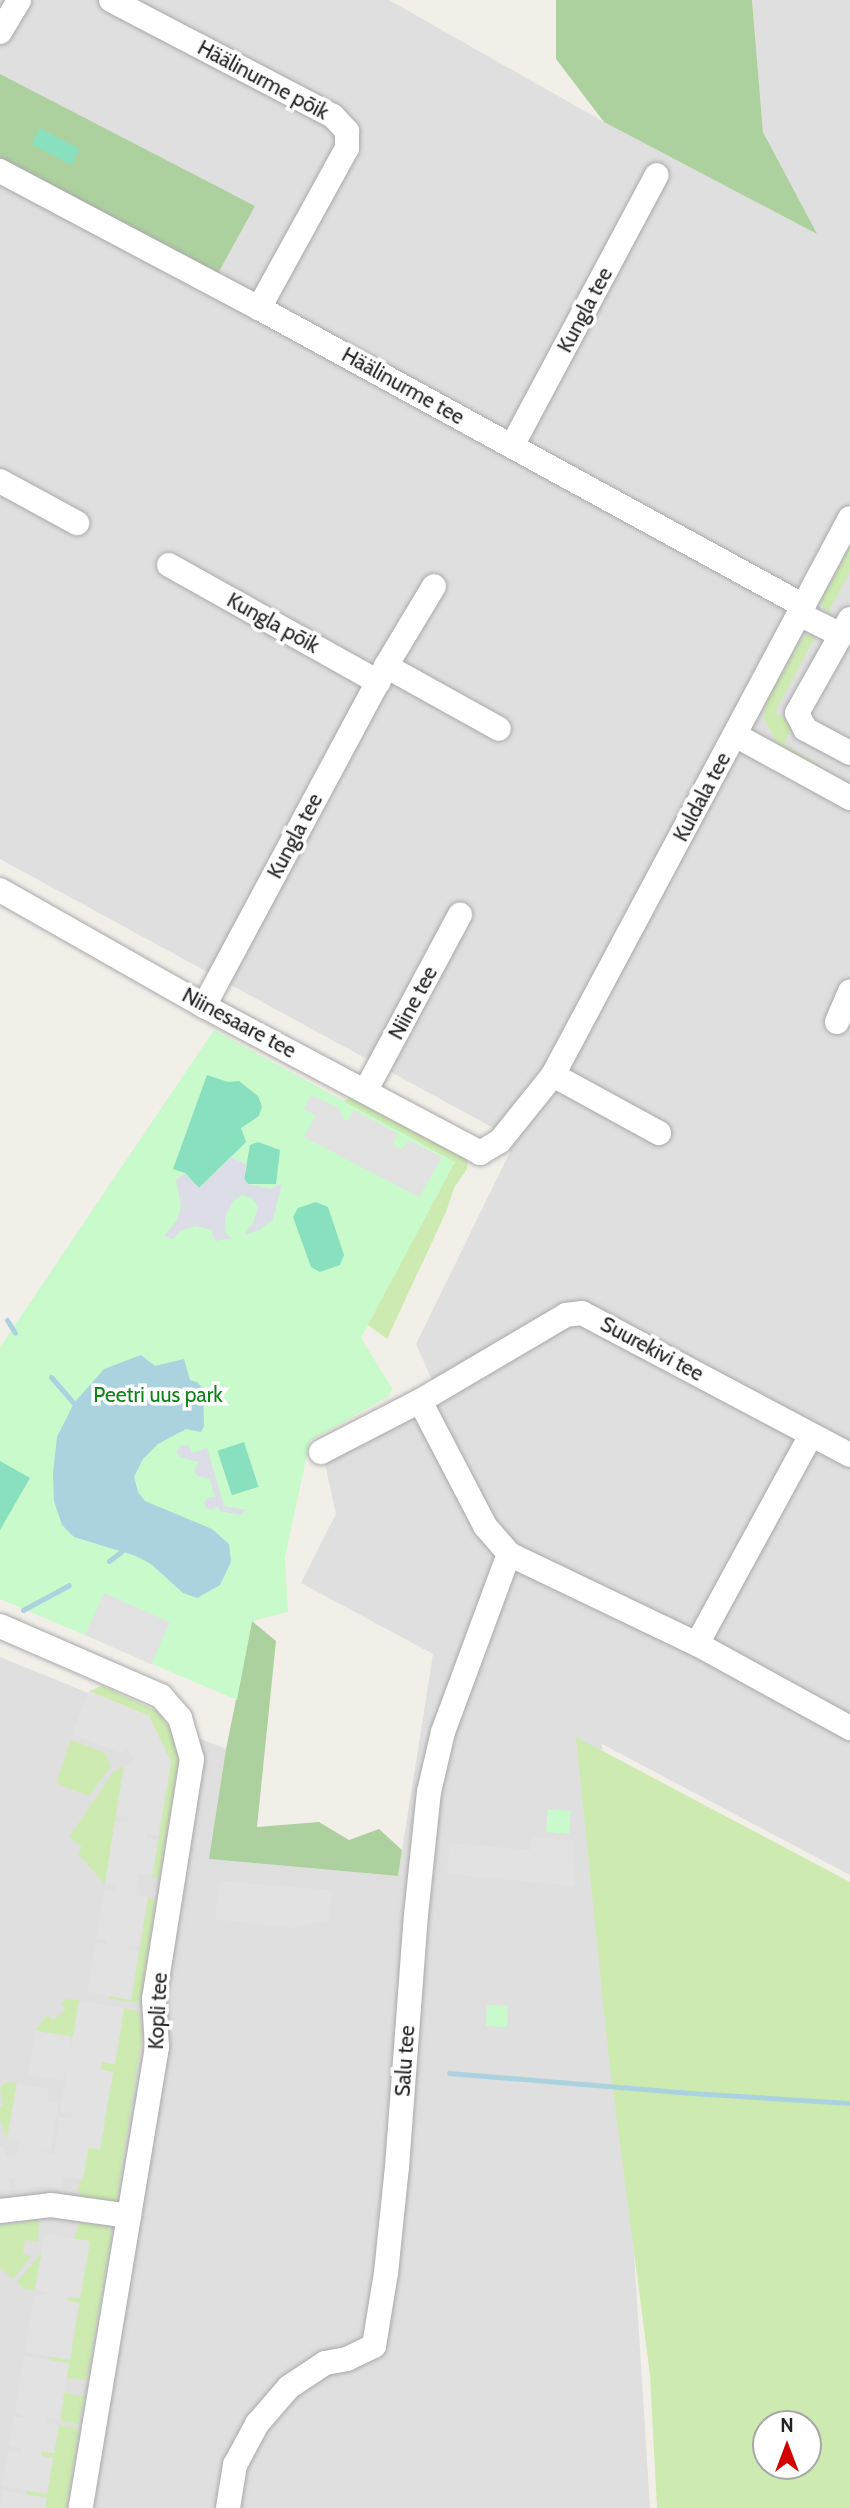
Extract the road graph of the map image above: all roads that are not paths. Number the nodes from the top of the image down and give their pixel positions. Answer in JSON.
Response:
{"nodes":[{"id":1,"x":19,"y":0,"type":"edge"},
{"id":2,"x":111,"y":0,"type":"edge"},
{"id":3,"x":0,"y":32,"type":"edge"},
{"id":4,"x":0,"y":171,"type":"edge"},
{"id":5,"x":657,"y":175,"type":"dead end"},
{"id":6,"x":260,"y":308,"type":"junction"},
{"id":7,"x":512,"y":446,"type":"junction"},
{"id":8,"x":0,"y":481,"type":"edge"},
{"id":9,"x":850,"y":518,"type":"edge"},
{"id":10,"x":77,"y":523,"type":"dead end"},
{"id":11,"x":169,"y":565,"type":"dead end"},
{"id":12,"x":434,"y":586,"type":"dead end"},
{"id":13,"x":801,"y":610,"type":"junction"},
{"id":14,"x":846,"y":627,"type":"edge"},
{"id":15,"x":382,"y":674,"type":"junction"},
{"id":16,"x":499,"y":729,"type":"dead end"},
{"id":17,"x":735,"y":735,"type":"junction"},
{"id":18,"x":850,"y":753,"type":"edge"},
{"id":19,"x":850,"y":798,"type":"edge"},
{"id":20,"x":0,"y":890,"type":"edge"},
{"id":21,"x":460,"y":915,"type":"dead end"},
{"id":22,"x":850,"y":992,"type":"edge"},
{"id":23,"x":204,"y":1006,"type":"junction"},
{"id":24,"x":837,"y":1023,"type":"dead end"},
{"id":25,"x":553,"y":1075,"type":"junction"},
{"id":26,"x":366,"y":1090,"type":"junction"},
{"id":27,"x":659,"y":1133,"type":"dead end"},
{"id":28,"x":480,"y":1153,"type":"joint"},
{"id":29,"x":420,"y":1401,"type":"junction"},
{"id":30,"x":811,"y":1435,"type":"junction"},
{"id":31,"x":321,"y":1452,"type":"dead end"},
{"id":32,"x":850,"y":1455,"type":"edge"},
{"id":33,"x":509,"y":1555,"type":"junction"},
{"id":34,"x":0,"y":1626,"type":"edge"},
{"id":35,"x":697,"y":1644,"type":"junction"},
{"id":36,"x":850,"y":1728,"type":"edge"},
{"id":37,"x":0,"y":2211,"type":"edge"},
{"id":38,"x":129,"y":2216,"type":"junction"},
{"id":39,"x":82,"y":2508,"type":"edge"},
{"id":40,"x":228,"y":2508,"type":"edge"}],
"edges":[{"from":1,"to":3,"type":"street"},
{"from":2,"to":6,"type":"street","name":"Häälinurme põik"},
{"from":4,"to":6,"type":"street","name":"Häälinurme tee"},
{"from":5,"to":7,"type":"street","name":"Kungla tee"},
{"from":6,"to":7,"type":"street","name":"Häälinurme tee"},
{"from":7,"to":13,"type":"street","name":"Häälinurme tee"},
{"from":8,"to":10,"type":"street"},
{"from":9,"to":13,"type":"street","name":"Kuldala tee"},
{"from":11,"to":15,"type":"street","name":"Kungla põik"},
{"from":12,"to":15,"type":"street","name":"Kungla tee"},
{"from":13,"to":14,"type":"street","name":"Häälinurme tee"},
{"from":13,"to":17,"type":"street","name":"Kuldala tee"},
{"from":14,"to":18,"type":"street"},
{"from":15,"to":16,"type":"street"},
{"from":15,"to":23,"type":"street","name":"Kungla tee"},
{"from":17,"to":19,"type":"street"},
{"from":17,"to":25,"type":"street","name":"Kuldala tee"},
{"from":20,"to":23,"type":"street","name":"Niinesaare tee"},
{"from":21,"to":26,"type":"street","name":"Niine tee"},
{"from":22,"to":24,"type":"street"},
{"from":23,"to":26,"type":"street","name":"Niinesaare tee"},
{"from":25,"to":27,"type":"street"},
{"from":25,"to":28,"type":"street","name":"Kuldala tee"},
{"from":26,"to":28,"type":"street","name":"Niinesaare tee"},
{"from":29,"to":30,"type":"street","name":"Suurekivi tee"},
{"from":29,"to":31,"type":"street","name":"Suurekivi tee"},
{"from":29,"to":33,"type":"street"},
{"from":30,"to":32,"type":"street","name":"Suurekivi tee"},
{"from":30,"to":35,"type":"street"},
{"from":33,"to":35,"type":"street"},
{"from":33,"to":40,"type":"street","name":"Salu tee"},
{"from":34,"to":38,"type":"street","name":"Kopli tee"},
{"from":35,"to":36,"type":"street"},
{"from":37,"to":38,"type":"street"},
{"from":38,"to":39,"type":"street","name":"Kopli tee"}]}
